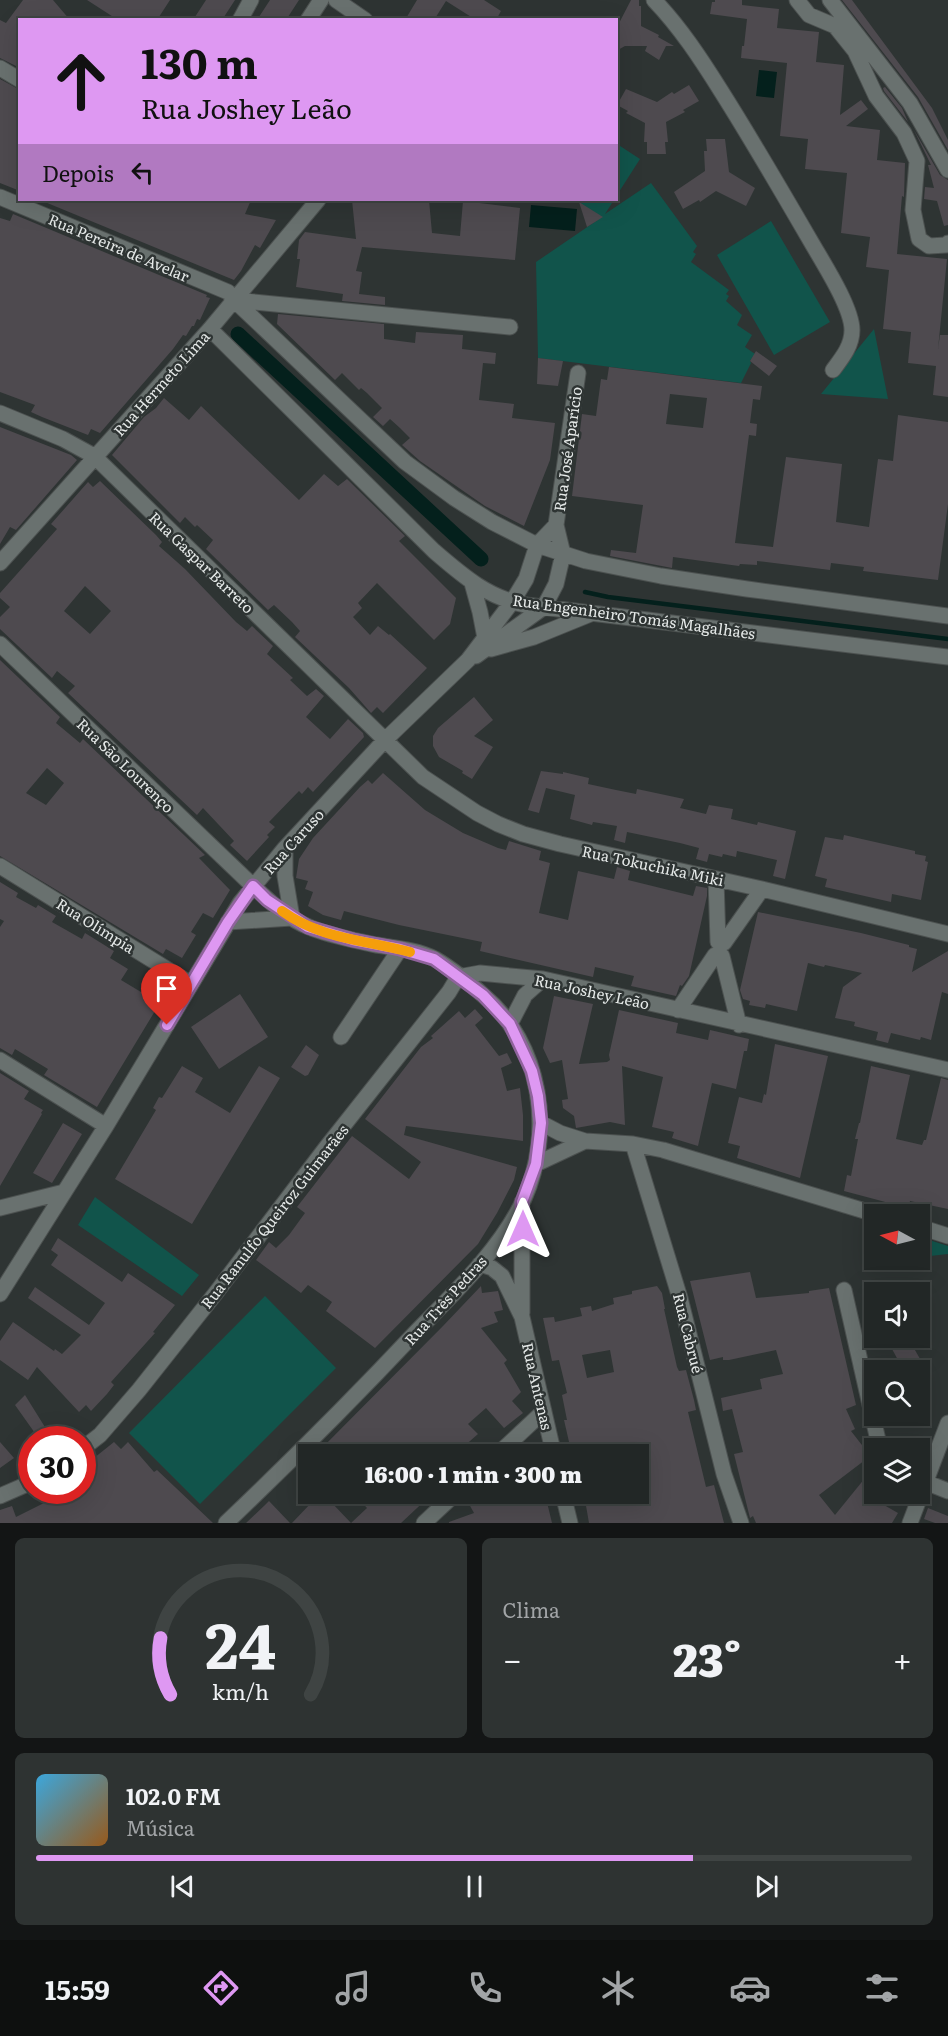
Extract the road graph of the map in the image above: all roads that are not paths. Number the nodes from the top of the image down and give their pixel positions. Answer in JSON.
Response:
{"nodes":[{"id":1,"x":251,"y":0,"type":"edge"},
{"id":2,"x":321,"y":0,"type":"edge"},
{"id":3,"x":336,"y":0,"type":"edge"},
{"id":4,"x":654,"y":0,"type":"edge"},
{"id":5,"x":797,"y":0,"type":"edge"},
{"id":6,"x":830,"y":0,"type":"edge"},
{"id":7,"x":241,"y":18,"type":"edge"},
{"id":8,"x":309,"y":18,"type":"edge"},
{"id":9,"x":363,"y":18,"type":"edge"},
{"id":10,"x":0,"y":68,"type":"edge"},
{"id":11,"x":18,"y":79,"type":"edge"},
{"id":12,"x":948,"y":170,"type":"edge"},
{"id":13,"x":0,"y":197,"type":"edge"},
{"id":14,"x":317,"y":201,"type":"edge"},
{"id":15,"x":948,"y":243,"type":"edge"},
{"id":16,"x":234,"y":300,"type":"junction"},
{"id":17,"x":510,"y":327,"type":"dead end"},
{"id":18,"x":210,"y":329,"type":"junction"},
{"id":19,"x":833,"y":370,"type":"dead end"},
{"id":20,"x":578,"y":373,"type":"dead end"},
{"id":21,"x":0,"y":413,"type":"edge"},
{"id":22,"x":94,"y":456,"type":"junction"},
{"id":23,"x":556,"y":525,"type":"junction"},
{"id":24,"x":536,"y":550,"type":"junction"},
{"id":25,"x":562,"y":559,"type":"junction"},
{"id":26,"x":0,"y":563,"type":"edge"},
{"id":27,"x":472,"y":583,"type":"junction"},
{"id":28,"x":516,"y":596,"type":"junction"},
{"id":29,"x":547,"y":603,"type":"junction"},
{"id":30,"x":594,"y":613,"type":"junction"},
{"id":31,"x":948,"y":616,"type":"edge"},
{"id":32,"x":0,"y":644,"type":"edge"},
{"id":33,"x":485,"y":644,"type":"junction"},
{"id":34,"x":948,"y":657,"type":"edge"},
{"id":35,"x":384,"y":741,"type":"junction"},
{"id":36,"x":285,"y":848,"type":"junction"},
{"id":37,"x":0,"y":866,"type":"edge"},
{"id":38,"x":716,"y":879,"type":"junction"},
{"id":39,"x":253,"y":886,"type":"junction"},
{"id":40,"x":762,"y":889,"type":"junction"},
{"id":41,"x":292,"y":918,"type":"junction"},
{"id":42,"x":228,"y":922,"type":"junction"},
{"id":43,"x":948,"y":934,"type":"edge"},
{"id":44,"x":400,"y":949,"type":"junction"},
{"id":45,"x":720,"y":949,"type":"junction"},
{"id":46,"x":458,"y":977,"type":"junction"},
{"id":47,"x":543,"y":979,"type":"junction"},
{"id":48,"x":191,"y":984,"type":"junction"},
{"id":49,"x":678,"y":1010,"type":"junction"},
{"id":50,"x":510,"y":1024,"type":"junction"},
{"id":51,"x":739,"y":1025,"type":"junction"},
{"id":52,"x":341,"y":1037,"type":"dead end"},
{"id":53,"x":0,"y":1060,"type":"edge"},
{"id":54,"x":948,"y":1070,"type":"edge"},
{"id":55,"x":541,"y":1123,"type":"junction"},
{"id":56,"x":106,"y":1126,"type":"junction"},
{"id":57,"x":585,"y":1141,"type":"junction"},
{"id":58,"x":633,"y":1144,"type":"junction"},
{"id":59,"x":536,"y":1164,"type":"junction"},
{"id":60,"x":64,"y":1191,"type":"junction"},
{"id":61,"x":522,"y":1202,"type":"junction"},
{"id":62,"x":0,"y":1208,"type":"edge"},
{"id":63,"x":864,"y":1211,"type":"edge"},
{"id":64,"x":930,"y":1230,"type":"edge"},
{"id":65,"x":948,"y":1236,"type":"edge"},
{"id":66,"x":480,"y":1264,"type":"junction"},
{"id":67,"x":844,"y":1290,"type":"dead end"},
{"id":68,"x":0,"y":1294,"type":"edge"},
{"id":69,"x":522,"y":1317,"type":"junction"},
{"id":70,"x":544,"y":1411,"type":"junction"},
{"id":71,"x":948,"y":1424,"type":"edge"},
{"id":72,"x":96,"y":1438,"type":"edge"},
{"id":73,"x":878,"y":1438,"type":"edge"},
{"id":74,"x":508,"y":1444,"type":"edge"},
{"id":75,"x":552,"y":1444,"type":"edge"},
{"id":76,"x":930,"y":1466,"type":"edge"},
{"id":77,"x":930,"y":1485,"type":"edge"},
{"id":78,"x":18,"y":1488,"type":"edge"},
{"id":79,"x":948,"y":1491,"type":"edge"},
{"id":80,"x":0,"y":1496,"type":"edge"},
{"id":81,"x":444,"y":1504,"type":"edge"},
{"id":82,"x":565,"y":1504,"type":"edge"},
{"id":83,"x":916,"y":1504,"type":"edge"},
{"id":84,"x":226,"y":1523,"type":"edge"},
{"id":85,"x":423,"y":1523,"type":"edge"},
{"id":86,"x":570,"y":1523,"type":"edge"},
{"id":87,"x":741,"y":1523,"type":"edge"},
{"id":88,"x":910,"y":1523,"type":"edge"}],
"edges":[{"from":1,"to":7,"type":"street"},
{"from":2,"to":8,"type":"street"},
{"from":3,"to":9,"type":"street"},
{"from":4,"to":19,"type":"street"},
{"from":5,"to":15,"type":"street"},
{"from":6,"to":12,"type":"street"},
{"from":10,"to":11,"type":"street"},
{"from":13,"to":16,"type":"street","name":"Rua Pereira de Avelar"},
{"from":14,"to":16,"type":"street","name":"Rua Hermeto Lima"},
{"from":16,"to":17,"type":"street"},
{"from":16,"to":18,"type":"street","name":"Rua Hermeto Lima"},
{"from":16,"to":24,"type":"street"},
{"from":18,"to":22,"type":"street","name":"Rua Hermeto Lima"},
{"from":18,"to":27,"type":"street","name":"Rua Engenheiro Tomás Magalhães"},
{"from":20,"to":23,"type":"street","name":"Rua José Aparício"},
{"from":21,"to":22,"type":"street","name":"Rua Gaspar Barreto"},
{"from":22,"to":26,"type":"street","name":"Rua Hermeto Lima"},
{"from":22,"to":35,"type":"street","name":"Rua Gaspar Barreto"},
{"from":23,"to":24,"type":"street","name":"Rua José Aparício"},
{"from":23,"to":25,"type":"street","name":"Rua José Aparício"},
{"from":24,"to":25,"type":"street"},
{"from":24,"to":28,"type":"street","name":"Rua Caruso"},
{"from":25,"to":29,"type":"street"},
{"from":25,"to":31,"type":"street"},
{"from":27,"to":28,"type":"street","name":"Rua Engenheiro Tomás Magalhães"},
{"from":27,"to":33,"type":"street"},
{"from":28,"to":29,"type":"street","name":"Rua Engenheiro Tomás Magalhães"},
{"from":28,"to":33,"type":"street","name":"Rua Caruso"},
{"from":29,"to":30,"type":"street","name":"Rua Engenheiro Tomás Magalhães"},
{"from":29,"to":33,"type":"street","name":"Rua Caruso"},
{"from":30,"to":33,"type":"street"},
{"from":30,"to":34,"type":"street","name":"Rua Engenheiro Tomás Magalhães"},
{"from":32,"to":39,"type":"street","name":"Rua São Lourenço"},
{"from":33,"to":35,"type":"street","name":"Rua Caruso"},
{"from":35,"to":36,"type":"street","name":"Rua Caruso"},
{"from":35,"to":38,"type":"street","name":"Rua Tokuchika Miki"},
{"from":36,"to":39,"type":"street","name":"Rua Caruso"},
{"from":36,"to":41,"type":"street"},
{"from":37,"to":48,"type":"street","name":"Rua Olímpia"},
{"from":38,"to":40,"type":"street","name":"Rua Tokuchika Miki"},
{"from":38,"to":45,"type":"street"},
{"from":39,"to":41,"type":"street"},
{"from":39,"to":42,"type":"street","name":"Rua Caruso"},
{"from":40,"to":43,"type":"street","name":"Rua Tokuchika Miki"},
{"from":40,"to":45,"type":"street"},
{"from":41,"to":42,"type":"street"},
{"from":41,"to":44,"type":"street"},
{"from":42,"to":48,"type":"street","name":"Rua Caruso"},
{"from":44,"to":46,"type":"street"},
{"from":44,"to":52,"type":"street"},
{"from":45,"to":49,"type":"street"},
{"from":45,"to":51,"type":"street"},
{"from":46,"to":47,"type":"street","name":"Rua Joshey Leão"},
{"from":46,"to":50,"type":"street","name":"Rua Três Pedras"},
{"from":46,"to":72,"type":"street","name":"Rua Ranulfo Queiroz Guimarães"},
{"from":47,"to":49,"type":"street","name":"Rua Joshey Leão"},
{"from":47,"to":50,"type":"street"},
{"from":48,"to":56,"type":"street","name":"Rua Caruso"},
{"from":49,"to":51,"type":"street","name":"Rua Joshey Leão"},
{"from":50,"to":55,"type":"street","name":"Rua Três Pedras"},
{"from":51,"to":54,"type":"street","name":"Rua Joshey Leão"},
{"from":53,"to":56,"type":"street"},
{"from":55,"to":57,"type":"street"},
{"from":55,"to":59,"type":"street","name":"Rua Três Pedras"},
{"from":56,"to":60,"type":"street","name":"Rua Caruso"},
{"from":57,"to":58,"type":"street"},
{"from":57,"to":59,"type":"street"},
{"from":58,"to":63,"type":"street"},
{"from":58,"to":87,"type":"street","name":"Rua Cabrué"},
{"from":59,"to":61,"type":"street","name":"Rua Três Pedras"},
{"from":60,"to":62,"type":"street"},
{"from":60,"to":68,"type":"street","name":"Rua Caruso"},
{"from":61,"to":66,"type":"street","name":"Rua Três Pedras"},
{"from":61,"to":69,"type":"street","name":"Rua Antenas"},
{"from":64,"to":65,"type":"street"},
{"from":66,"to":69,"type":"street","name":"Rua Antenas"},
{"from":66,"to":84,"type":"street","name":"Rua Três Pedras"},
{"from":67,"to":73,"type":"street"},
{"from":69,"to":70,"type":"street","name":"Rua Antenas"},
{"from":70,"to":74,"type":"street"},
{"from":70,"to":75,"type":"street","name":"Rua Antenas"},
{"from":71,"to":76,"type":"street"},
{"from":77,"to":79,"type":"street"},
{"from":78,"to":80,"type":"street"},
{"from":81,"to":85,"type":"street"},
{"from":82,"to":86,"type":"street"},
{"from":83,"to":88,"type":"street"}]}
